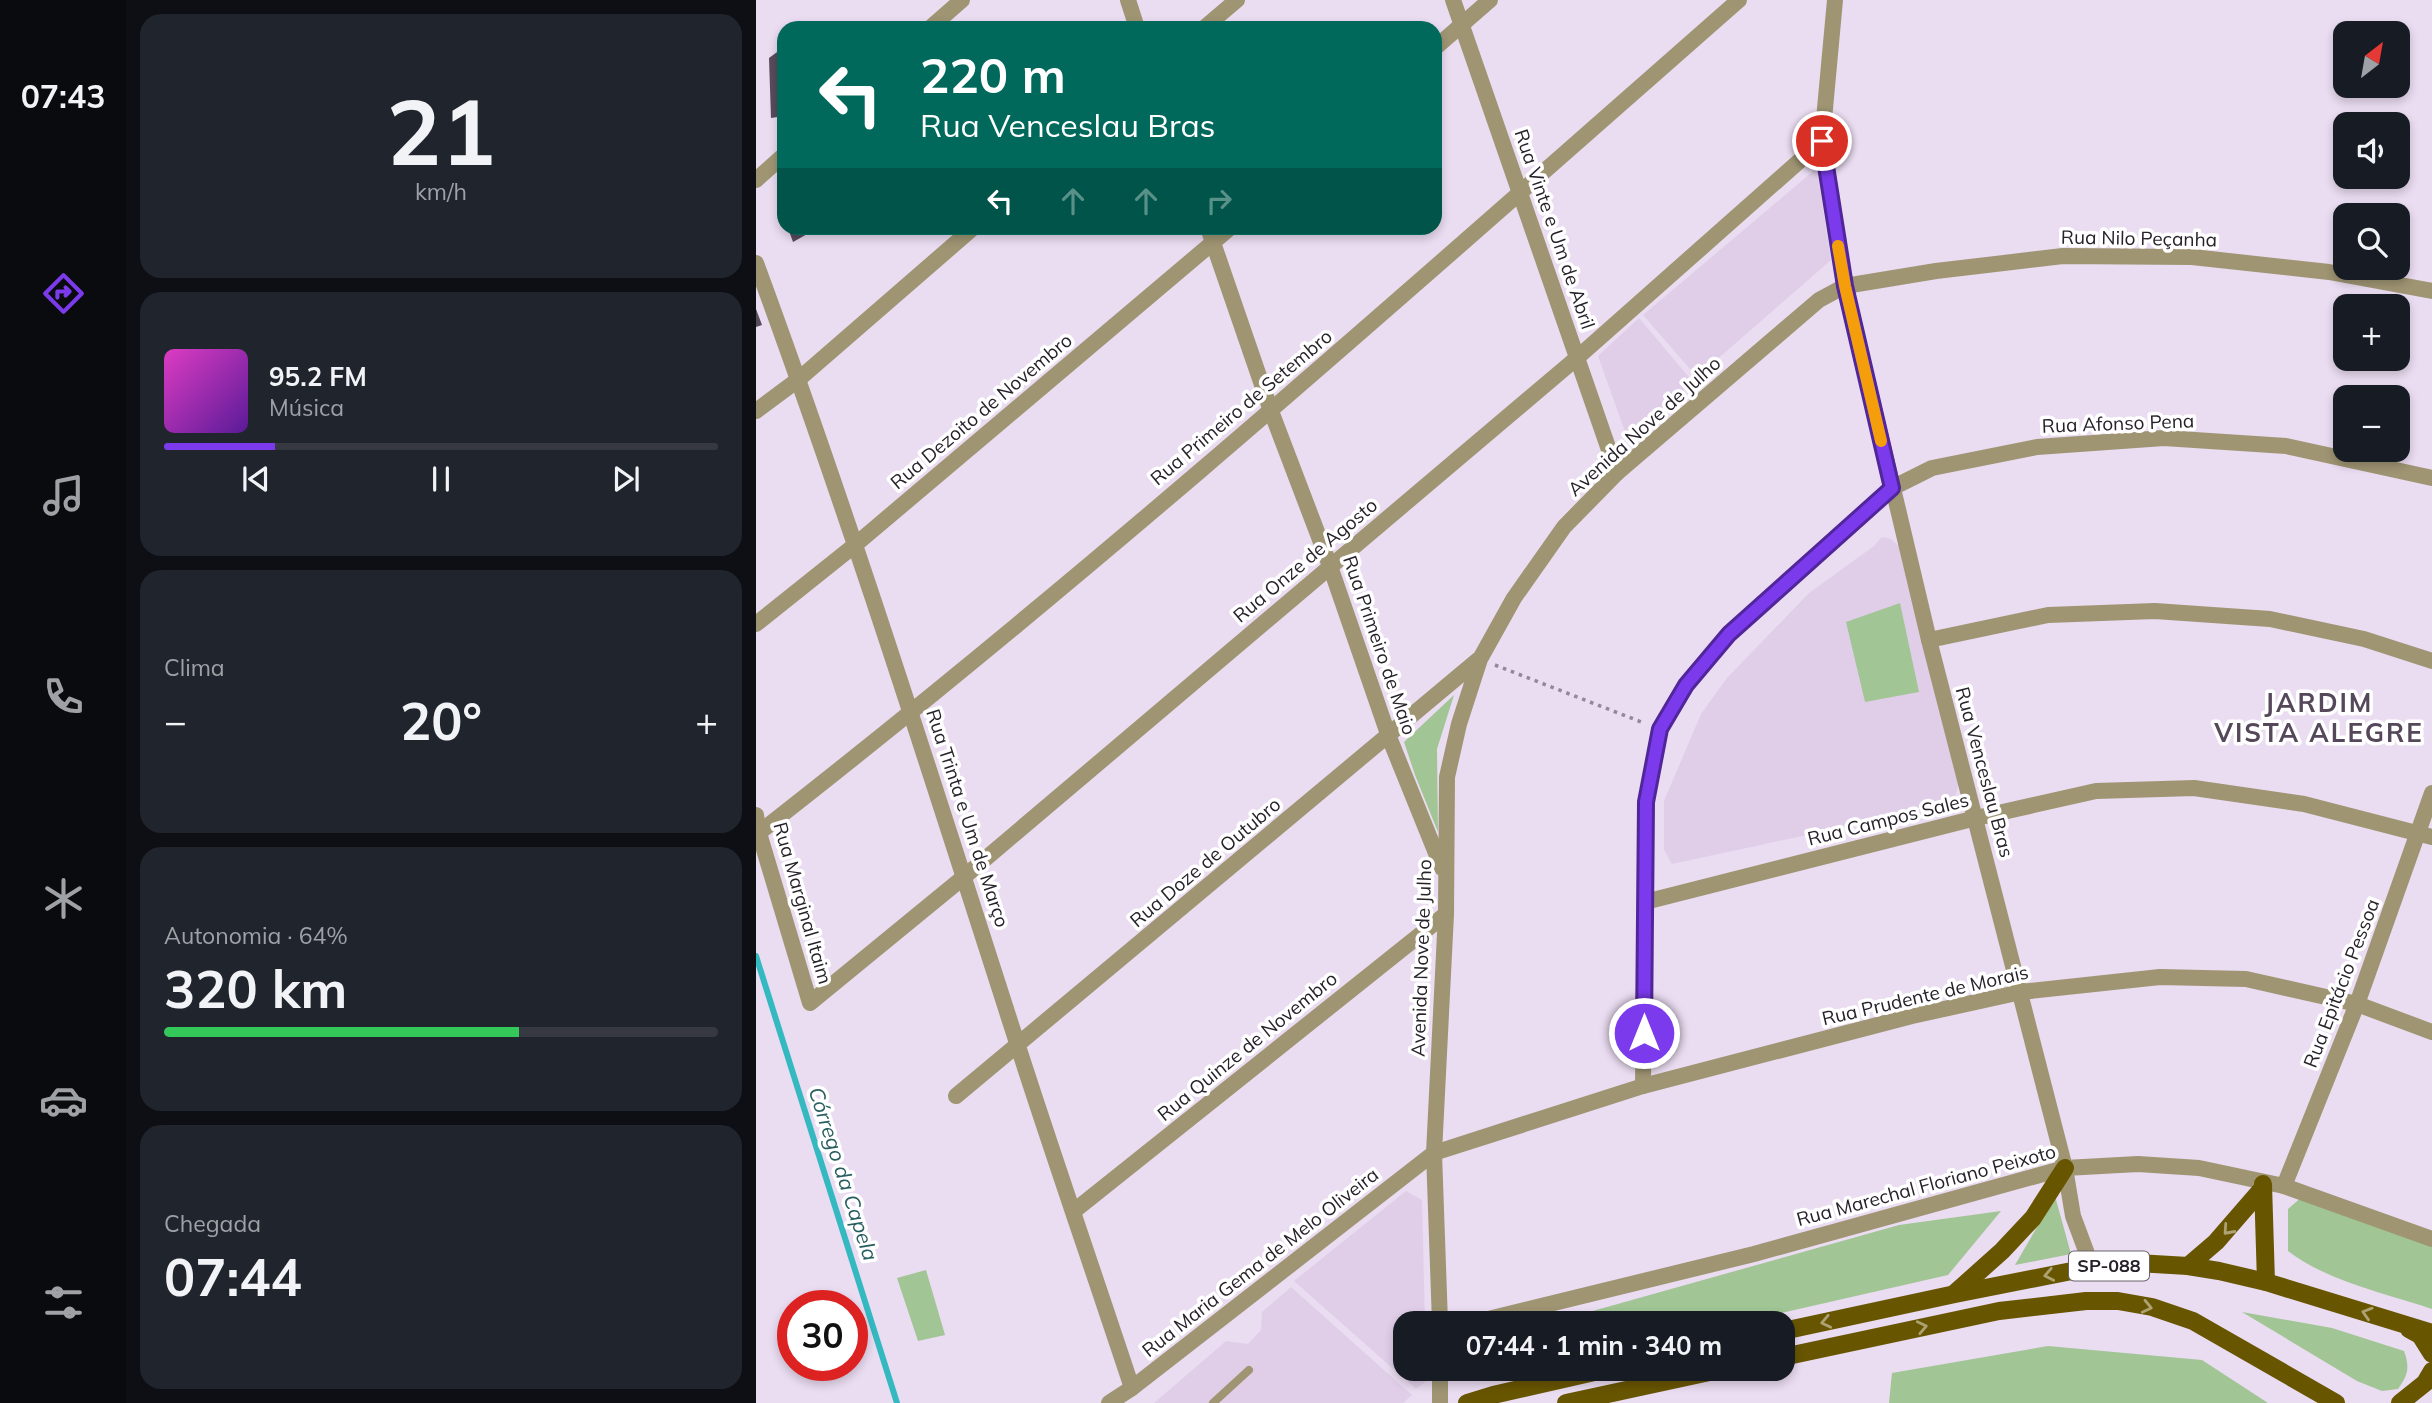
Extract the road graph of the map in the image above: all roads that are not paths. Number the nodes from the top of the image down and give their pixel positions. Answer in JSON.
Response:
{"nodes":[{"id":1,"x":962,"y":0,"type":"edge"},
{"id":2,"x":1128,"y":0,"type":"edge"},
{"id":3,"x":1237,"y":0,"type":"edge"},
{"id":4,"x":1453,"y":0,"type":"edge"},
{"id":5,"x":1490,"y":0,"type":"edge"},
{"id":6,"x":1739,"y":0,"type":"edge"},
{"id":7,"x":1835,"y":0,"type":"edge"},
{"id":8,"x":938,"y":21,"type":"edge"},
{"id":9,"x":1135,"y":21,"type":"edge"},
{"id":10,"x":1212,"y":21,"type":"edge"},
{"id":11,"x":1462,"y":25,"type":"junction"},
{"id":12,"x":1442,"y":42,"type":"edge"},
{"id":13,"x":1822,"y":141,"type":"junction"},
{"id":14,"x":777,"y":161,"type":"edge"},
{"id":15,"x":756,"y":180,"type":"edge"},
{"id":16,"x":1520,"y":192,"type":"junction"},
{"id":17,"x":965,"y":235,"type":"edge"},
{"id":18,"x":1211,"y":235,"type":"edge"},
{"id":19,"x":756,"y":264,"type":"edge"},
{"id":20,"x":1845,"y":286,"type":"junction"},
{"id":21,"x":2432,"y":291,"type":"edge"},
{"id":22,"x":1578,"y":357,"type":"junction"},
{"id":23,"x":799,"y":379,"type":"junction"},
{"id":24,"x":756,"y":411,"type":"edge"},
{"id":25,"x":1271,"y":411,"type":"junction"},
{"id":26,"x":1617,"y":473,"type":"junction"},
{"id":27,"x":2432,"y":478,"type":"edge"},
{"id":28,"x":1892,"y":488,"type":"junction"},
{"id":29,"x":855,"y":545,"type":"junction"},
{"id":30,"x":1330,"y":566,"type":"junction"},
{"id":31,"x":756,"y":624,"type":"edge"},
{"id":32,"x":1930,"y":640,"type":"junction"},
{"id":33,"x":1480,"y":659,"type":"junction"},
{"id":34,"x":2432,"y":661,"type":"edge"},
{"id":35,"x":911,"y":711,"type":"junction"},
{"id":36,"x":1389,"y":737,"type":"junction"},
{"id":37,"x":2432,"y":793,"type":"edge"},
{"id":38,"x":756,"y":815,"type":"edge"},
{"id":39,"x":1976,"y":818,"type":"junction"},
{"id":40,"x":757,"y":834,"type":"edge"},
{"id":41,"x":2426,"y":834,"type":"edge"},
{"id":42,"x":965,"y":876,"type":"junction"},
{"id":43,"x":1446,"y":877,"type":"junction"},
{"id":44,"x":1645,"y":901,"type":"junction"},
{"id":45,"x":1446,"y":914,"type":"junction"},
{"id":46,"x":2021,"y":992,"type":"junction"},
{"id":47,"x":810,"y":1003,"type":"joint"},
{"id":48,"x":2357,"y":1004,"type":"junction"},
{"id":49,"x":2432,"y":1032,"type":"edge"},
{"id":50,"x":1017,"y":1045,"type":"junction"},
{"id":51,"x":1643,"y":1086,"type":"junction"},
{"id":52,"x":956,"y":1096,"type":"dead end"},
{"id":53,"x":1434,"y":1153,"type":"junction"},
{"id":54,"x":2065,"y":1168,"type":"junction"},
{"id":55,"x":2263,"y":1185,"type":"junction"},
{"id":56,"x":2284,"y":1186,"type":"junction"},
{"id":57,"x":1074,"y":1211,"type":"junction"},
{"id":58,"x":2432,"y":1239,"type":"edge"},
{"id":59,"x":2188,"y":1266,"type":"junction"},
{"id":60,"x":2092,"y":1267,"type":"junction"},
{"id":61,"x":2266,"y":1282,"type":"junction"},
{"id":62,"x":1955,"y":1294,"type":"junction"},
{"id":63,"x":1440,"y":1311,"type":"edge"},
{"id":64,"x":1521,"y":1311,"type":"edge"},
{"id":65,"x":2399,"y":1323,"type":"junction"},
{"id":66,"x":1795,"y":1328,"type":"edge"},
{"id":67,"x":2432,"y":1333,"type":"edge"},
{"id":68,"x":1795,"y":1354,"type":"edge"},
{"id":69,"x":2432,"y":1354,"type":"edge"},
{"id":70,"x":1249,"y":1370,"type":"dead end"},
{"id":71,"x":2432,"y":1371,"type":"edge"},
{"id":72,"x":1440,"y":1381,"type":"edge"},
{"id":73,"x":1555,"y":1381,"type":"edge"},
{"id":74,"x":1668,"y":1381,"type":"edge"},
{"id":75,"x":1132,"y":1388,"type":"junction"},
{"id":76,"x":1109,"y":1403,"type":"edge"},
{"id":77,"x":1213,"y":1403,"type":"edge"},
{"id":78,"x":1440,"y":1403,"type":"edge"},
{"id":79,"x":1467,"y":1403,"type":"edge"},
{"id":80,"x":1566,"y":1403,"type":"edge"},
{"id":81,"x":2336,"y":1403,"type":"edge"},
{"id":82,"x":2400,"y":1403,"type":"edge"}],
"edges":[{"from":1,"to":8,"type":"street"},
{"from":2,"to":9,"type":"street"},
{"from":3,"to":10,"type":"street"},
{"from":4,"to":11,"type":"street","name":"Rua Vinte e Um de Abril"},
{"from":5,"to":11,"type":"street"},
{"from":6,"to":16,"type":"street","name":"Rua Primeiro de Setembro"},
{"from":7,"to":13,"type":"street"},
{"from":11,"to":12,"type":"street"},
{"from":11,"to":16,"type":"street","name":"Rua Vinte e Um de Abril"},
{"from":13,"to":20,"type":"street"},
{"from":13,"to":22,"type":"street","name":"Rua Onze de Agosto"},
{"from":14,"to":15,"type":"street"},
{"from":16,"to":22,"type":"street","name":"Rua Vinte e Um de Abril"},
{"from":16,"to":25,"type":"street","name":"Rua Primeiro de Setembro"},
{"from":17,"to":23,"type":"street"},
{"from":18,"to":25,"type":"street","name":"Rua Primeiro de Maio"},
{"from":18,"to":29,"type":"street","name":"Rua Dezoito de Novembro"},
{"from":19,"to":23,"type":"street","name":"Rua Trinta e Um de Março"},
{"from":20,"to":21,"type":"street","name":"Rua Nilo Peçanha"},
{"from":20,"to":26,"type":"street","name":"Avenida Nove de Julho"},
{"from":20,"to":28,"type":"street","name":"Rua Venceslau Bras"},
{"from":22,"to":26,"type":"street","name":"Rua Vinte e Um de Abril"},
{"from":22,"to":30,"type":"street","name":"Rua Onze de Agosto"},
{"from":23,"to":24,"type":"street"},
{"from":23,"to":29,"type":"street","name":"Rua Trinta e Um de Março"},
{"from":25,"to":30,"type":"street","name":"Rua Primeiro de Maio"},
{"from":25,"to":35,"type":"street","name":"Rua Primeiro de Setembro"},
{"from":26,"to":33,"type":"street","name":"Avenida Nove de Julho"},
{"from":27,"to":28,"type":"street","name":"Rua Afonso Pena"},
{"from":28,"to":32,"type":"street","name":"Rua Venceslau Bras"},
{"from":28,"to":44,"type":"street","name":"Rua Afonso Pena"},
{"from":29,"to":31,"type":"street","name":"Rua Dezoito de Novembro"},
{"from":29,"to":35,"type":"street","name":"Rua Trinta e Um de Março"},
{"from":30,"to":36,"type":"street","name":"Rua Primeiro de Maio"},
{"from":30,"to":42,"type":"street","name":"Rua Onze de Agosto"},
{"from":32,"to":34,"type":"street"},
{"from":32,"to":39,"type":"street","name":"Rua Venceslau Bras"},
{"from":33,"to":36,"type":"street","name":"Rua Doze de Outubro"},
{"from":33,"to":43,"type":"street","name":"Avenida Nove de Julho"},
{"from":35,"to":40,"type":"street","name":"Rua Primeiro de Setembro"},
{"from":35,"to":42,"type":"street","name":"Rua Trinta e Um de Março"},
{"from":36,"to":43,"type":"street","name":"Rua Primeiro de Maio"},
{"from":36,"to":50,"type":"street","name":"Rua Doze de Outubro"},
{"from":37,"to":41,"type":"street","name":"Rua Epitácio Pessoa"},
{"from":38,"to":40,"type":"street","name":"Rua Marginal Itaim"},
{"from":39,"to":41,"type":"street","name":"Rua Campos Sales"},
{"from":39,"to":44,"type":"street","name":"Rua Campos Sales"},
{"from":39,"to":46,"type":"street","name":"Rua Venceslau Bras"},
{"from":40,"to":47,"type":"street","name":"Rua Marginal Itaim"},
{"from":41,"to":48,"type":"street","name":"Rua Epitácio Pessoa"},
{"from":42,"to":47,"type":"street","name":"Rua Onze de Agosto"},
{"from":42,"to":50,"type":"street","name":"Rua Trinta e Um de Março"},
{"from":43,"to":45,"type":"street","name":"Avenida Nove de Julho"},
{"from":44,"to":51,"type":"street","name":"Rua Afonso Pena"},
{"from":45,"to":53,"type":"street","name":"Avenida Nove de Julho"},
{"from":45,"to":57,"type":"street","name":"Rua Quinze de Novembro"},
{"from":46,"to":48,"type":"street","name":"Rua Prudente de Morais"},
{"from":46,"to":51,"type":"street","name":"Rua Prudente de Morais"},
{"from":46,"to":54,"type":"street","name":"Rua Venceslau Bras"},
{"from":48,"to":49,"type":"street","name":"Rua Prudente de Morais"},
{"from":48,"to":56,"type":"street","name":"Rua Epitácio Pessoa"},
{"from":50,"to":52,"type":"street","name":"Rua Doze de Outubro"},
{"from":50,"to":57,"type":"street","name":"Rua Trinta e Um de Março"},
{"from":51,"to":53,"type":"street","name":"Rua Prudente de Morais"},
{"from":53,"to":63,"type":"street","name":"Avenida Nove de Julho"},
{"from":53,"to":75,"type":"street","name":"Rua Maria Gema de Melo Oliveira"},
{"from":54,"to":55,"type":"street","name":"Rua Marechal Floriano Peixoto"},
{"from":54,"to":60,"type":"street","name":"Rua Venceslau Bras"},
{"from":54,"to":62,"type":"main road"},
{"from":54,"to":64,"type":"street","name":"Rua Marechal Floriano Peixoto"},
{"from":55,"to":56,"type":"street","name":"Rua Marechal Floriano Peixoto"},
{"from":55,"to":59,"type":"main road","one_way":true},
{"from":55,"to":61,"type":"main road"},
{"from":56,"to":58,"type":"street","name":"Rua Marechal Floriano Peixoto"},
{"from":57,"to":75,"type":"street","name":"Rua Trinta e Um de Março"},
{"from":59,"to":60,"type":"main road","number":"SP-088"},
{"from":59,"to":61,"type":"main road","number":"SP-088"},
{"from":60,"to":62,"type":"main road","number":"SP-088","one_way":true},
{"from":65,"to":61,"type":"main road","number":"SP-088","one_way":true},
{"from":62,"to":66,"type":"main road","number":"SP-088","one_way":true},
{"from":65,"to":67,"type":"main road","number":"SP-088"},
{"from":65,"to":69,"type":"main road"},
{"from":68,"to":81,"type":"main road","number":"SP-088","one_way":true},
{"from":70,"to":77,"type":"lane"},
{"from":71,"to":82,"type":"main road"},
{"from":72,"to":78,"type":"street"},
{"from":73,"to":79,"type":"main road"},
{"from":74,"to":80,"type":"main road"},
{"from":75,"to":76,"type":"street","name":"Rua Maria Gema de Melo Oliveira"}]}
